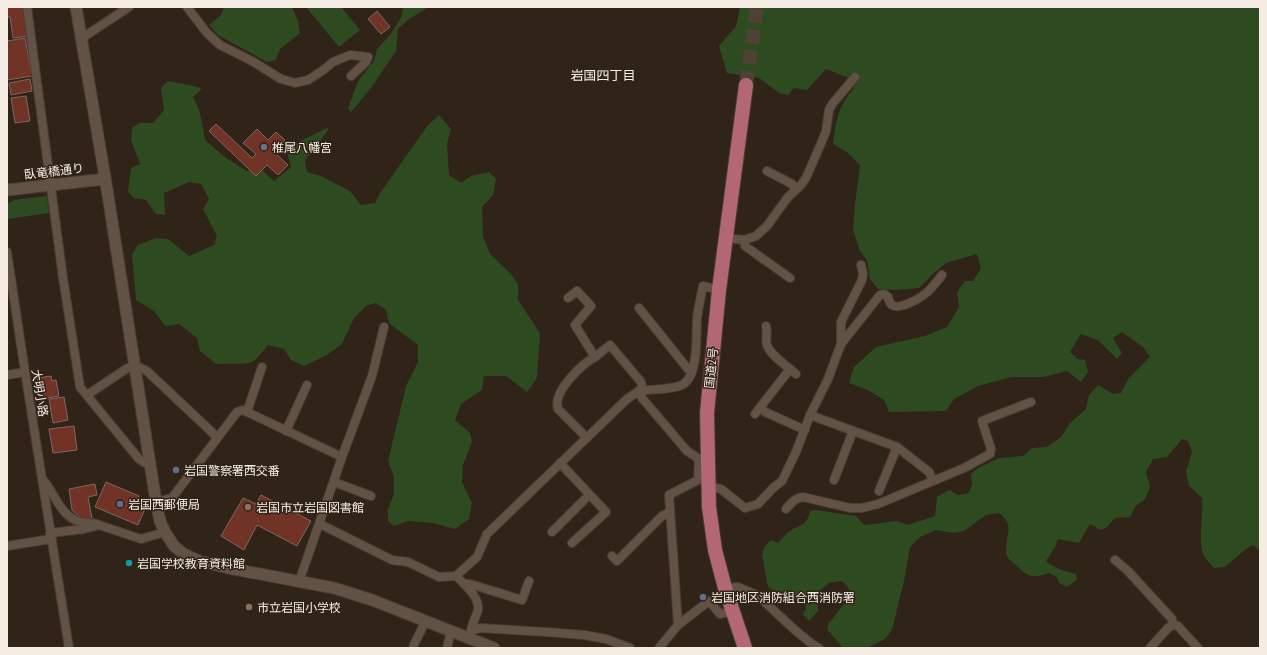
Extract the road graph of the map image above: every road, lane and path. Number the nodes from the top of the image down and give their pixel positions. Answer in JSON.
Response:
{"nodes":[{"id":1,"x":27,"y":7,"type":"edge"},
{"id":2,"x":76,"y":7,"type":"edge"},
{"id":3,"x":129,"y":7,"type":"edge"},
{"id":4,"x":187,"y":7,"type":"edge"},
{"id":5,"x":82,"y":38,"type":"junction"},
{"id":6,"x":351,"y":76,"type":"dead end"},
{"id":7,"x":854,"y":77,"type":"dead end"},
{"id":8,"x":746,"y":84,"type":"tunnel mouth"},
{"id":9,"x":767,"y":171,"type":"dead end"},
{"id":10,"x":105,"y":179,"type":"junction"},
{"id":11,"x":50,"y":184,"type":"junction"},
{"id":12,"x":796,"y":189,"type":"junction"},
{"id":13,"x":7,"y":190,"type":"edge"},
{"id":14,"x":726,"y":238,"type":"junction"},
{"id":15,"x":744,"y":240,"type":"junction"},
{"id":16,"x":7,"y":252,"type":"edge"},
{"id":17,"x":861,"y":265,"type":"dead end"},
{"id":18,"x":942,"y":274,"type":"dead end"},
{"id":19,"x":790,"y":278,"type":"dead end"},
{"id":20,"x":719,"y":290,"type":"junction"},
{"id":21,"x":568,"y":298,"type":"dead end"},
{"id":22,"x":639,"y":308,"type":"dead end"},
{"id":23,"x":766,"y":326,"type":"dead end"},
{"id":24,"x":384,"y":327,"type":"dead end"},
{"id":25,"x":841,"y":344,"type":"junction"},
{"id":26,"x":596,"y":357,"type":"junction"},
{"id":27,"x":135,"y":365,"type":"junction"},
{"id":28,"x":262,"y":366,"type":"dead end"},
{"id":29,"x":692,"y":371,"type":"junction"},
{"id":30,"x":25,"y":372,"type":"junction"},
{"id":31,"x":7,"y":375,"type":"edge"},
{"id":32,"x":307,"y":385,"type":"dead end"},
{"id":33,"x":641,"y":391,"type":"junction"},
{"id":34,"x":87,"y":395,"type":"junction"},
{"id":35,"x":1031,"y":402,"type":"dead end"},
{"id":36,"x":247,"y":412,"type":"junction"},
{"id":37,"x":810,"y":415,"type":"junction"},
{"id":38,"x":804,"y":430,"type":"junction"},
{"id":39,"x":286,"y":431,"type":"junction"},
{"id":40,"x":853,"y":431,"type":"junction"},
{"id":41,"x":217,"y":437,"type":"junction"},
{"id":42,"x":587,"y":438,"type":"junction"},
{"id":43,"x":897,"y":447,"type":"junction"},
{"id":44,"x":342,"y":457,"type":"junction"},
{"id":45,"x":703,"y":461,"type":"junction"},
{"id":46,"x":560,"y":463,"type":"junction"},
{"id":47,"x":150,"y":464,"type":"junction"},
{"id":48,"x":42,"y":479,"type":"junction"},
{"id":49,"x":834,"y":480,"type":"dead end"},
{"id":50,"x":933,"y":480,"type":"junction"},
{"id":51,"x":334,"y":482,"type":"junction"},
{"id":52,"x":708,"y":486,"type":"junction"},
{"id":53,"x":880,"y":492,"type":"dead end"},
{"id":54,"x":589,"y":495,"type":"junction"},
{"id":55,"x":371,"y":496,"type":"dead end"},
{"id":56,"x":156,"y":502,"type":"junction"},
{"id":57,"x":786,"y":509,"type":"dead end"},
{"id":58,"x":670,"y":512,"type":"junction"},
{"id":59,"x":320,"y":524,"type":"junction"},
{"id":60,"x":99,"y":525,"type":"junction"},
{"id":61,"x":165,"y":532,"type":"junction"},
{"id":62,"x":552,"y":532,"type":"dead end"},
{"id":63,"x":51,"y":536,"type":"junction"},
{"id":64,"x":572,"y":543,"type":"dead end"},
{"id":65,"x":7,"y":546,"type":"edge"},
{"id":66,"x":612,"y":556,"type":"dead end"},
{"id":67,"x":1115,"y":560,"type":"dead end"},
{"id":68,"x":456,"y":576,"type":"junction"},
{"id":69,"x":529,"y":581,"type":"dead end"},
{"id":70,"x":300,"y":582,"type":"junction"},
{"id":71,"x":465,"y":584,"type":"junction"},
{"id":72,"x":725,"y":588,"type":"junction"},
{"id":73,"x":733,"y":611,"type":"junction"},
{"id":74,"x":426,"y":621,"type":"junction"},
{"id":75,"x":1174,"y":625,"type":"junction"},
{"id":76,"x":678,"y":626,"type":"junction"},
{"id":77,"x":451,"y":631,"type":"junction"},
{"id":78,"x":469,"y":634,"type":"junction"},
{"id":79,"x":69,"y":648,"type":"edge"},
{"id":80,"x":414,"y":648,"type":"edge"},
{"id":81,"x":447,"y":648,"type":"edge"},
{"id":82,"x":494,"y":648,"type":"edge"},
{"id":83,"x":630,"y":648,"type":"edge"},
{"id":84,"x":659,"y":648,"type":"edge"},
{"id":85,"x":745,"y":648,"type":"edge"},
{"id":86,"x":819,"y":648,"type":"edge"},
{"id":87,"x":1150,"y":648,"type":"edge"},
{"id":88,"x":1198,"y":648,"type":"edge"}],
"edges":[{"from":1,"to":11,"type":"street"},
{"from":2,"to":5,"type":"street"},
{"from":3,"to":5,"type":"street"},
{"from":4,"to":6,"type":"street"},
{"from":5,"to":10,"type":"street"},
{"from":7,"to":12,"type":"street"},
{"from":8,"to":14,"type":"highway","name":"国道2号"},
{"from":9,"to":12,"type":"street"},
{"from":10,"to":11,"type":"street","name":"臥竜橋通り"},
{"from":10,"to":27,"type":"street"},
{"from":11,"to":13,"type":"street","name":"臥竜橋通り"},
{"from":11,"to":34,"type":"street"},
{"from":12,"to":15,"type":"street"},
{"from":14,"to":15,"type":"street"},
{"from":14,"to":20,"type":"highway","name":"国道2号"},
{"from":15,"to":19,"type":"street"},
{"from":16,"to":30,"type":"street","name":"大明小路"},
{"from":17,"to":25,"type":"street"},
{"from":18,"to":25,"type":"street"},
{"from":20,"to":29,"type":"street"},
{"from":20,"to":45,"type":"highway","name":"国道2号"},
{"from":21,"to":26,"type":"street"},
{"from":22,"to":29,"type":"street"},
{"from":23,"to":38,"type":"street"},
{"from":24,"to":44,"type":"street"},
{"from":25,"to":37,"type":"street"},
{"from":26,"to":33,"type":"street"},
{"from":26,"to":42,"type":"street"},
{"from":27,"to":34,"type":"street"},
{"from":27,"to":41,"type":"street"},
{"from":27,"to":47,"type":"street"},
{"from":28,"to":36,"type":"street"},
{"from":29,"to":33,"type":"street"},
{"from":30,"to":31,"type":"street"},
{"from":30,"to":48,"type":"street","name":"大明小路"},
{"from":32,"to":39,"type":"street"},
{"from":33,"to":42,"type":"street"},
{"from":33,"to":45,"type":"street"},
{"from":34,"to":47,"type":"street"},
{"from":35,"to":50,"type":"street"},
{"from":36,"to":39,"type":"street"},
{"from":36,"to":41,"type":"street"},
{"from":37,"to":38,"type":"street"},
{"from":37,"to":40,"type":"street"},
{"from":38,"to":52,"type":"street"},
{"from":39,"to":44,"type":"street"},
{"from":40,"to":43,"type":"street"},
{"from":40,"to":49,"type":"street"},
{"from":41,"to":56,"type":"street"},
{"from":42,"to":46,"type":"street"},
{"from":43,"to":50,"type":"street"},
{"from":43,"to":53,"type":"street"},
{"from":44,"to":51,"type":"street"},
{"from":45,"to":52,"type":"highway","name":"国道2号"},
{"from":45,"to":58,"type":"street"},
{"from":46,"to":54,"type":"street"},
{"from":46,"to":68,"type":"street"},
{"from":47,"to":56,"type":"street"},
{"from":48,"to":60,"type":"street"},
{"from":48,"to":63,"type":"street","name":"大明小路"},
{"from":50,"to":57,"type":"street"},
{"from":51,"to":55,"type":"street"},
{"from":51,"to":59,"type":"street"},
{"from":52,"to":72,"type":"highway","name":"国道2号"},
{"from":54,"to":62,"type":"street"},
{"from":54,"to":64,"type":"street"},
{"from":56,"to":61,"type":"street"},
{"from":58,"to":66,"type":"street"},
{"from":58,"to":76,"type":"street"},
{"from":59,"to":68,"type":"street"},
{"from":59,"to":70,"type":"street"},
{"from":60,"to":61,"type":"street"},
{"from":60,"to":63,"type":"street"},
{"from":61,"to":70,"type":"street"},
{"from":63,"to":65,"type":"street"},
{"from":63,"to":79,"type":"street","name":"大明小路"},
{"from":67,"to":75,"type":"street"},
{"from":68,"to":71,"type":"street"},
{"from":69,"to":71,"type":"street"},
{"from":70,"to":74,"type":"street"},
{"from":71,"to":78,"type":"street"},
{"from":72,"to":73,"type":"highway","name":"国道2号"},
{"from":72,"to":86,"type":"street"},
{"from":73,"to":76,"type":"street"},
{"from":73,"to":85,"type":"highway","name":"国道2号"},
{"from":74,"to":77,"type":"street"},
{"from":74,"to":80,"type":"street"},
{"from":75,"to":87,"type":"street"},
{"from":75,"to":88,"type":"street"},
{"from":76,"to":84,"type":"street"},
{"from":77,"to":78,"type":"street"},
{"from":77,"to":81,"type":"street"},
{"from":78,"to":82,"type":"street"},
{"from":78,"to":83,"type":"street"}]}
